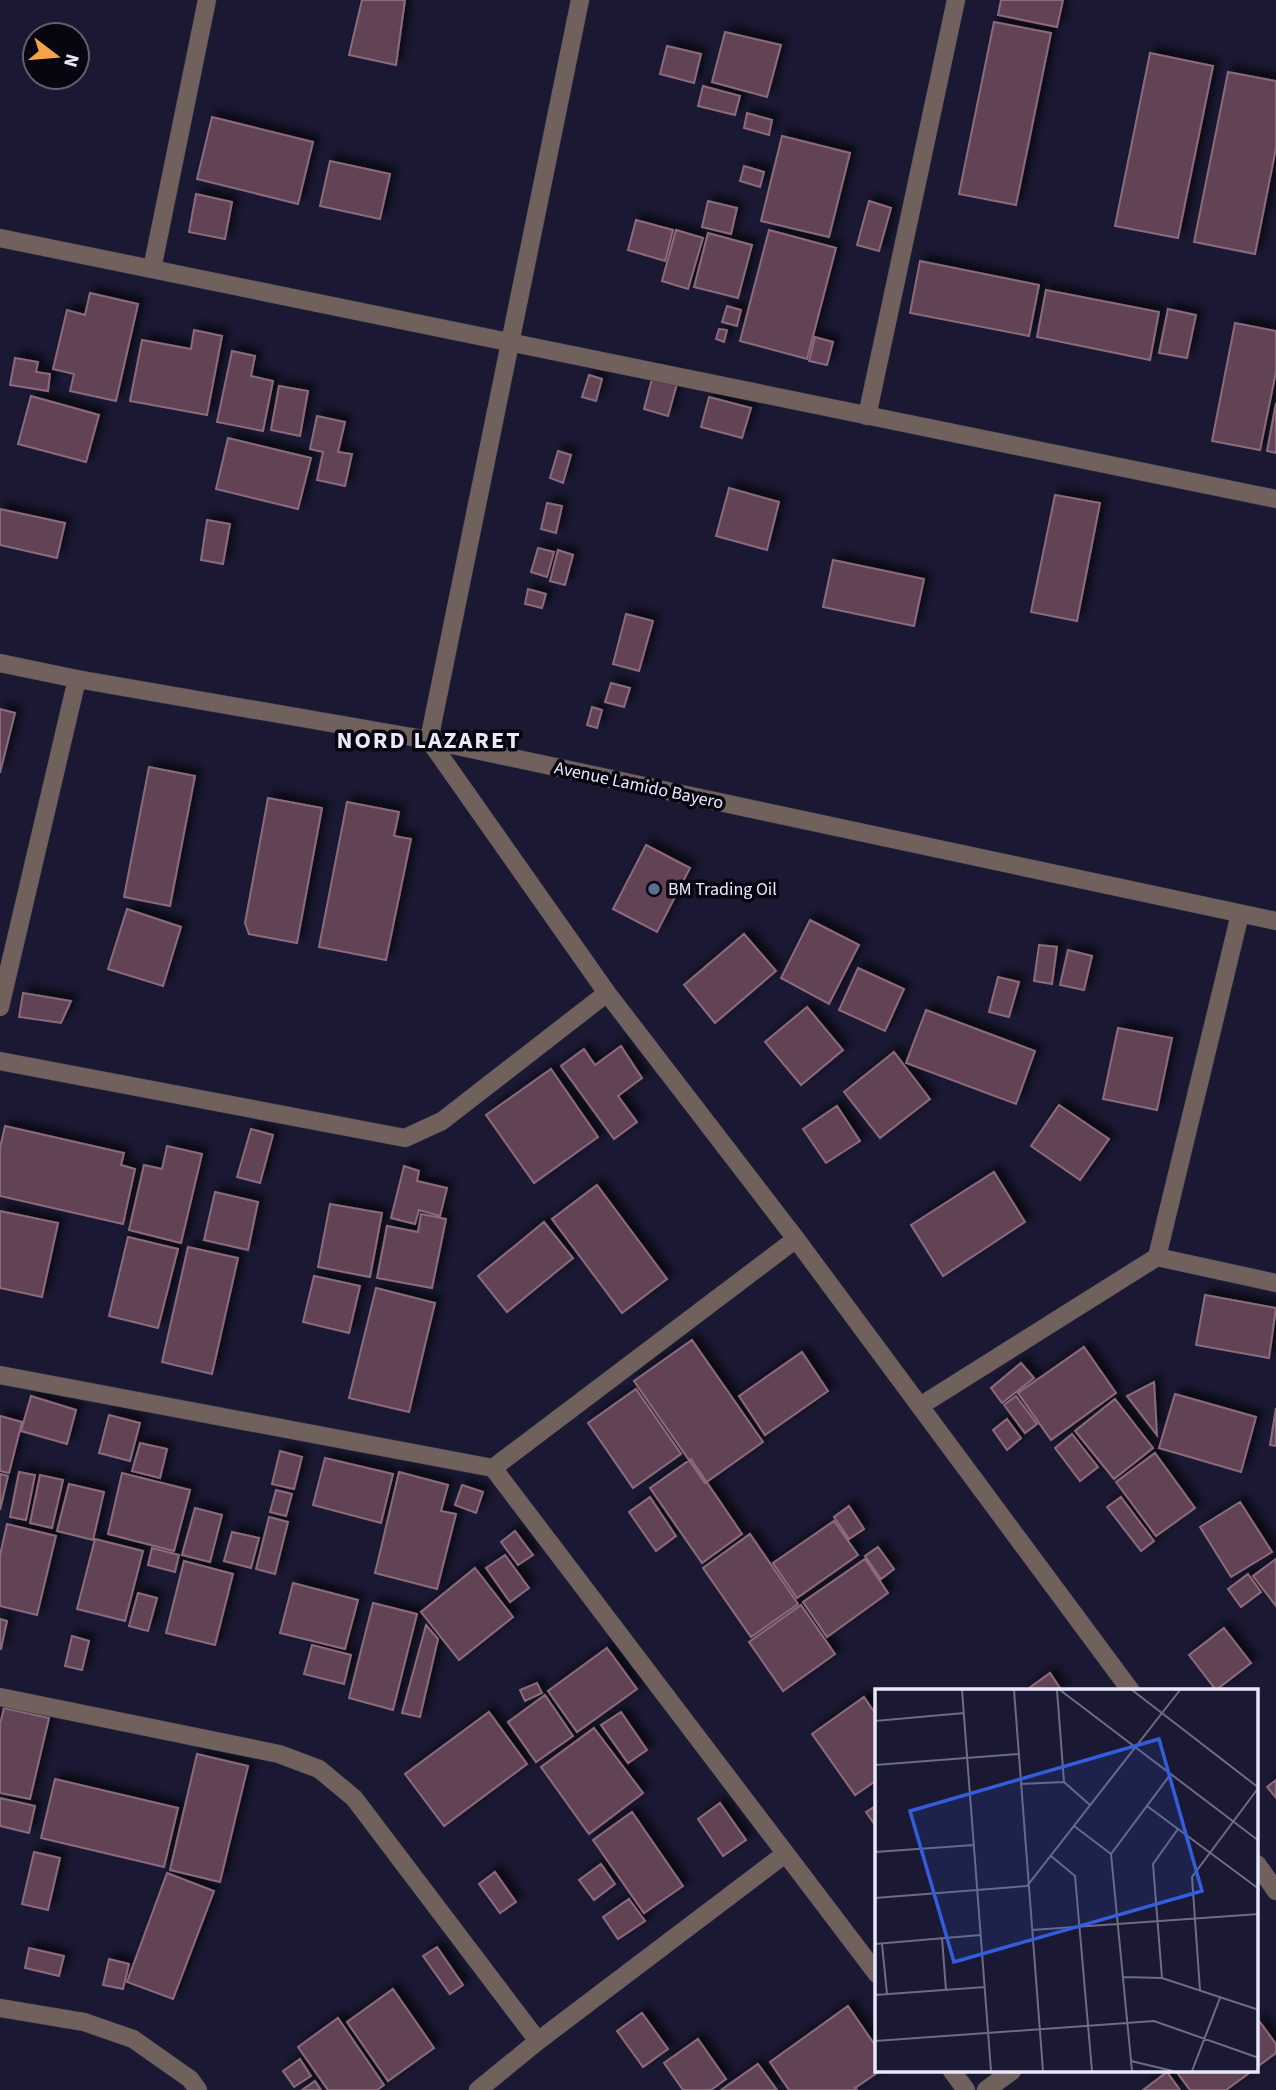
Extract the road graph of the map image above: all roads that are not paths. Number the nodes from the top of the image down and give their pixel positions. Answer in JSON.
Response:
{"nodes":[{"id":1,"x":207,"y":0,"type":"edge"},
{"id":2,"x":580,"y":0,"type":"edge"},
{"id":3,"x":956,"y":0,"type":"edge"},
{"id":4,"x":0,"y":238,"type":"edge"},
{"id":5,"x":152,"y":268,"type":"junction"},
{"id":6,"x":510,"y":343,"type":"junction"},
{"id":7,"x":867,"y":416,"type":"junction"},
{"id":8,"x":1276,"y":499,"type":"edge"},
{"id":9,"x":0,"y":663,"type":"edge"},
{"id":10,"x":77,"y":679,"type":"junction"},
{"id":11,"x":429,"y":740,"type":"junction"},
{"id":12,"x":1240,"y":914,"type":"junction"},
{"id":13,"x":1276,"y":921,"type":"edge"},
{"id":14,"x":607,"y":993,"type":"junction"},
{"id":15,"x":0,"y":1007,"type":"edge"},
{"id":16,"x":0,"y":1061,"type":"edge"},
{"id":17,"x":796,"y":1239,"type":"junction"},
{"id":18,"x":1157,"y":1257,"type":"junction"},
{"id":19,"x":1276,"y":1283,"type":"edge"},
{"id":20,"x":0,"y":1376,"type":"edge"},
{"id":21,"x":920,"y":1406,"type":"junction"},
{"id":22,"x":493,"y":1468,"type":"junction"},
{"id":23,"x":1130,"y":1689,"type":"edge"},
{"id":24,"x":0,"y":1697,"type":"edge"},
{"id":25,"x":785,"y":1854,"type":"junction"},
{"id":26,"x":875,"y":1971,"type":"edge"},
{"id":27,"x":0,"y":2008,"type":"edge"},
{"id":28,"x":538,"y":2041,"type":"junction"},
{"id":29,"x":952,"y":2072,"type":"edge"},
{"id":30,"x":1011,"y":2072,"type":"edge"},
{"id":31,"x":198,"y":2090,"type":"edge"},
{"id":32,"x":478,"y":2090,"type":"edge"},
{"id":33,"x":966,"y":2090,"type":"edge"},
{"id":34,"x":986,"y":2090,"type":"edge"}],
"edges":[{"from":1,"to":5,"type":"street"},
{"from":2,"to":6,"type":"street"},
{"from":3,"to":7,"type":"street"},
{"from":4,"to":5,"type":"street"},
{"from":5,"to":6,"type":"street"},
{"from":6,"to":7,"type":"street"},
{"from":6,"to":11,"type":"street"},
{"from":7,"to":8,"type":"street"},
{"from":9,"to":10,"type":"street","name":"Avenue Lamido Bayero"},
{"from":10,"to":11,"type":"street","name":"Avenue Lamido Bayero"},
{"from":10,"to":15,"type":"street"},
{"from":11,"to":12,"type":"street","name":"Avenue Lamido Bayero"},
{"from":11,"to":14,"type":"street"},
{"from":12,"to":13,"type":"street","name":"Avenue Lamido Bayero"},
{"from":12,"to":18,"type":"street"},
{"from":14,"to":16,"type":"street"},
{"from":14,"to":17,"type":"street"},
{"from":17,"to":21,"type":"street"},
{"from":17,"to":22,"type":"street"},
{"from":18,"to":19,"type":"street"},
{"from":18,"to":21,"type":"street"},
{"from":20,"to":22,"type":"street"},
{"from":21,"to":23,"type":"street"},
{"from":22,"to":25,"type":"street"},
{"from":24,"to":28,"type":"street"},
{"from":25,"to":26,"type":"street"},
{"from":25,"to":28,"type":"street"},
{"from":27,"to":31,"type":"street"},
{"from":28,"to":32,"type":"street"},
{"from":29,"to":33,"type":"street"},
{"from":30,"to":34,"type":"street"}]}
